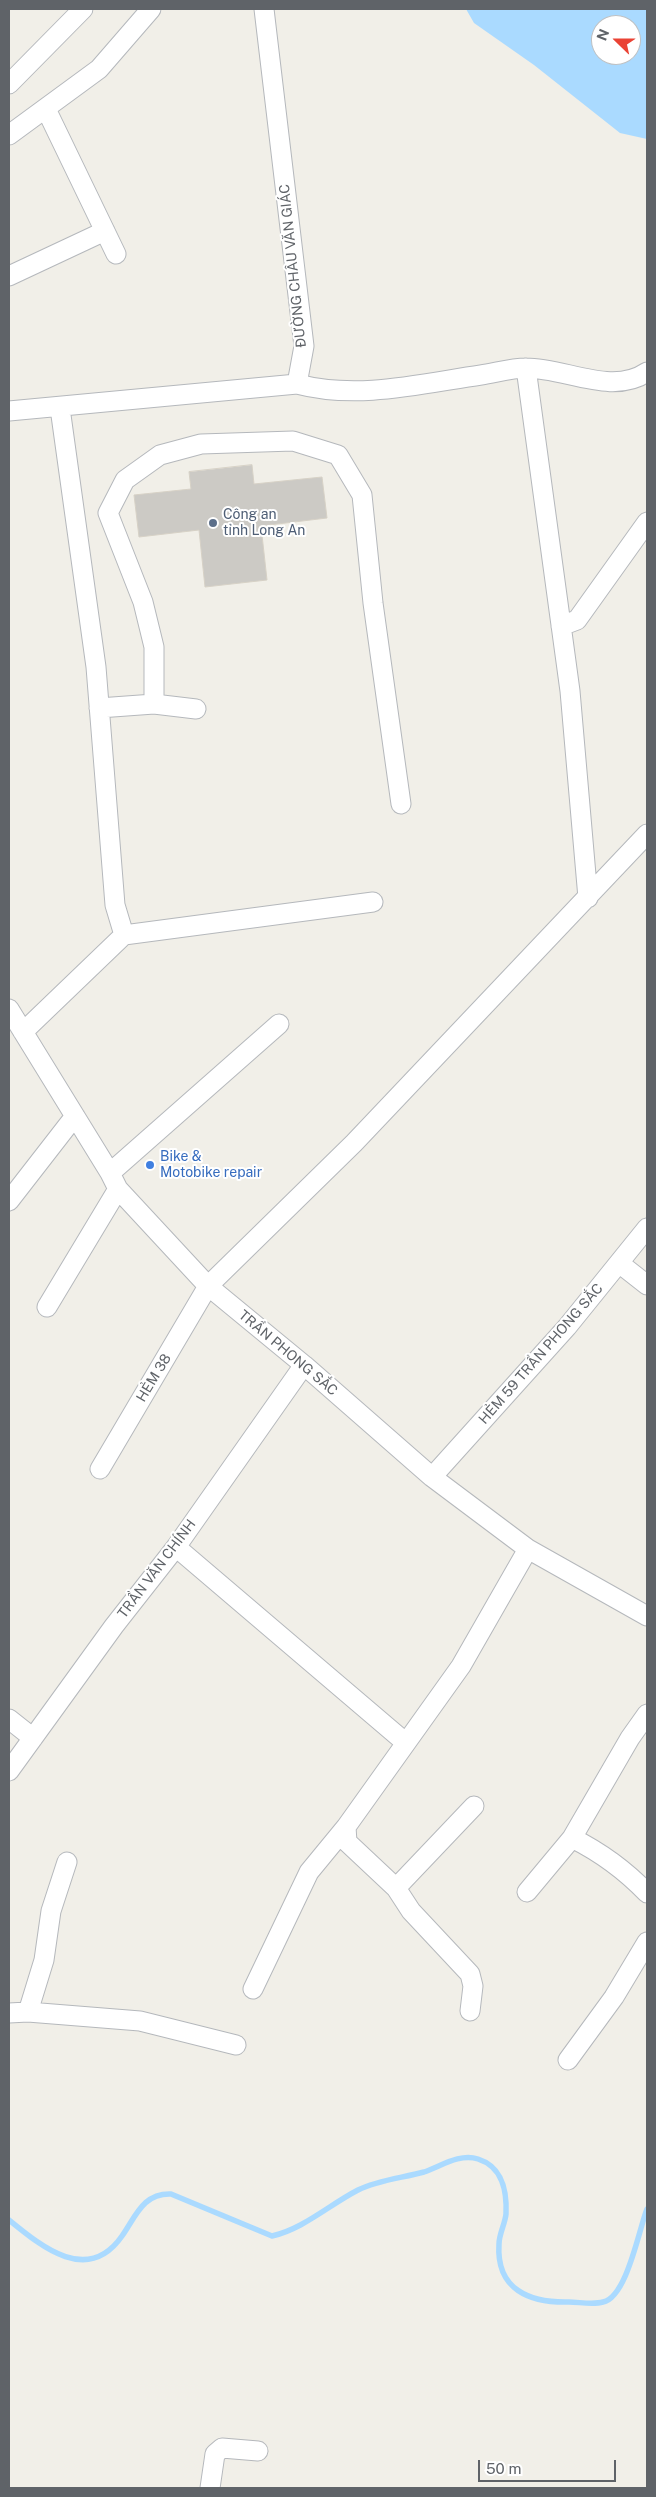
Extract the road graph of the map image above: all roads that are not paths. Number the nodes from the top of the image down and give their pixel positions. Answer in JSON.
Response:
{"nodes":[{"id":1,"x":83,"y":9,"type":"edge"},
{"id":2,"x":151,"y":9,"type":"edge"},
{"id":3,"x":264,"y":9,"type":"edge"},
{"id":4,"x":9,"y":84,"type":"edge"},
{"id":5,"x":46,"y":109,"type":"junction"},
{"id":6,"x":9,"y":135,"type":"edge"},
{"id":7,"x":105,"y":231,"type":"junction"},
{"id":8,"x":116,"y":254,"type":"dead end"},
{"id":9,"x":9,"y":276,"type":"edge"},
{"id":10,"x":526,"y":368,"type":"junction"},
{"id":11,"x":647,"y":372,"type":"edge"},
{"id":12,"x":297,"y":384,"type":"junction"},
{"id":13,"x":60,"y":408,"type":"junction"},
{"id":14,"x":9,"y":411,"type":"edge"},
{"id":15,"x":647,"y":522,"type":"edge"},
{"id":16,"x":561,"y":626,"type":"junction"},
{"id":17,"x":154,"y":704,"type":"junction"},
{"id":18,"x":99,"y":708,"type":"junction"},
{"id":19,"x":196,"y":709,"type":"dead end"},
{"id":20,"x":401,"y":804,"type":"dead end"},
{"id":21,"x":644,"y":845,"type":"edge"},
{"id":22,"x":588,"y":898,"type":"junction"},
{"id":23,"x":373,"y":902,"type":"dead end"},
{"id":24,"x":124,"y":935,"type":"junction"},
{"id":25,"x":9,"y":1009,"type":"edge"},
{"id":26,"x":280,"y":1024,"type":"dead end"},
{"id":27,"x":23,"y":1032,"type":"junction"},
{"id":28,"x":75,"y":1116,"type":"junction"},
{"id":29,"x":114,"y":1181,"type":"junction"},
{"id":30,"x":9,"y":1201,"type":"edge"},
{"id":31,"x":647,"y":1228,"type":"edge"},
{"id":32,"x":619,"y":1263,"type":"junction"},
{"id":33,"x":647,"y":1285,"type":"edge"},
{"id":34,"x":208,"y":1286,"type":"junction"},
{"id":35,"x":47,"y":1306,"type":"dead end"},
{"id":36,"x":304,"y":1366,"type":"junction"},
{"id":37,"x":100,"y":1469,"type":"dead end"},
{"id":38,"x":432,"y":1477,"type":"junction"},
{"id":39,"x":176,"y":1547,"type":"junction"},
{"id":40,"x":528,"y":1549,"type":"junction"},
{"id":41,"x":647,"y":1616,"type":"edge"},
{"id":42,"x":647,"y":1714,"type":"edge"},
{"id":43,"x":9,"y":1720,"type":"edge"},
{"id":44,"x":33,"y":1738,"type":"junction"},
{"id":45,"x":406,"y":1743,"type":"junction"},
{"id":46,"x":9,"y":1771,"type":"edge"},
{"id":47,"x":474,"y":1806,"type":"dead end"},
{"id":48,"x":346,"y":1828,"type":"junction"},
{"id":49,"x":572,"y":1838,"type":"junction"},
{"id":50,"x":67,"y":1862,"type":"dead end"},
{"id":51,"x":396,"y":1888,"type":"junction"},
{"id":52,"x":527,"y":1892,"type":"dead end"},
{"id":53,"x":647,"y":1893,"type":"edge"},
{"id":54,"x":647,"y":1942,"type":"edge"},
{"id":55,"x":254,"y":1989,"type":"dead end"},
{"id":56,"x":470,"y":2011,"type":"dead end"},
{"id":57,"x":28,"y":2012,"type":"junction"},
{"id":58,"x":9,"y":2013,"type":"edge"},
{"id":59,"x":236,"y":2045,"type":"dead end"},
{"id":60,"x":568,"y":2060,"type":"dead end"},
{"id":61,"x":258,"y":2451,"type":"dead end"},
{"id":62,"x":210,"y":2488,"type":"edge"}],
"edges":[{"from":1,"to":4,"type":"street"},
{"from":2,"to":5,"type":"street"},
{"from":3,"to":12,"type":"street","name":"ĐƯỜNG CHÂU VĂN GIÁC"},
{"from":5,"to":6,"type":"street"},
{"from":5,"to":7,"type":"street"},
{"from":7,"to":8,"type":"street"},
{"from":7,"to":9,"type":"street"},
{"from":10,"to":11,"type":"street"},
{"from":10,"to":12,"type":"street"},
{"from":10,"to":16,"type":"street"},
{"from":12,"to":13,"type":"street"},
{"from":13,"to":14,"type":"street"},
{"from":13,"to":18,"type":"street"},
{"from":15,"to":16,"type":"street"},
{"from":16,"to":22,"type":"street"},
{"from":17,"to":18,"type":"street"},
{"from":17,"to":19,"type":"street"},
{"from":17,"to":20,"type":"street"},
{"from":18,"to":24,"type":"street"},
{"from":21,"to":22,"type":"street","name":"HẺM 38"},
{"from":22,"to":34,"type":"street","name":"HẺM 38"},
{"from":23,"to":24,"type":"street"},
{"from":24,"to":27,"type":"street"},
{"from":25,"to":27,"type":"street","name":"TRẦN PHONG SẮC"},
{"from":26,"to":29,"type":"street"},
{"from":27,"to":28,"type":"street","name":"TRẦN PHONG SẮC"},
{"from":28,"to":29,"type":"street","name":"TRẦN PHONG SẮC"},
{"from":28,"to":30,"type":"street"},
{"from":29,"to":34,"type":"street","name":"TRẦN PHONG SẮC"},
{"from":29,"to":35,"type":"street"},
{"from":31,"to":32,"type":"street","name":"HẺM 59 TRẦN PHONG SẮC"},
{"from":32,"to":33,"type":"street"},
{"from":32,"to":38,"type":"street","name":"HẺM 59 TRẦN PHONG SẮC"},
{"from":34,"to":36,"type":"street","name":"TRẦN PHONG SẮC"},
{"from":34,"to":37,"type":"street","name":"HẺM 38"},
{"from":36,"to":38,"type":"street","name":"TRẦN PHONG SẮC"},
{"from":36,"to":39,"type":"street","name":"TRẦN VĂN CHÍNH"},
{"from":38,"to":40,"type":"street","name":"TRẦN PHONG SẮC"},
{"from":39,"to":44,"type":"street","name":"TRẦN VĂN CHÍNH"},
{"from":39,"to":45,"type":"street"},
{"from":40,"to":41,"type":"street","name":"TRẦN PHONG SẮC"},
{"from":40,"to":45,"type":"street"},
{"from":42,"to":49,"type":"street"},
{"from":43,"to":44,"type":"street"},
{"from":44,"to":46,"type":"street","name":"TRẦN VĂN CHÍNH"},
{"from":45,"to":48,"type":"street"},
{"from":47,"to":51,"type":"street"},
{"from":48,"to":51,"type":"street"},
{"from":48,"to":55,"type":"street"},
{"from":49,"to":52,"type":"street"},
{"from":49,"to":53,"type":"street"},
{"from":50,"to":57,"type":"street"},
{"from":51,"to":56,"type":"street"},
{"from":54,"to":60,"type":"street"},
{"from":57,"to":58,"type":"street"},
{"from":57,"to":59,"type":"street"},
{"from":61,"to":62,"type":"street"}]}
